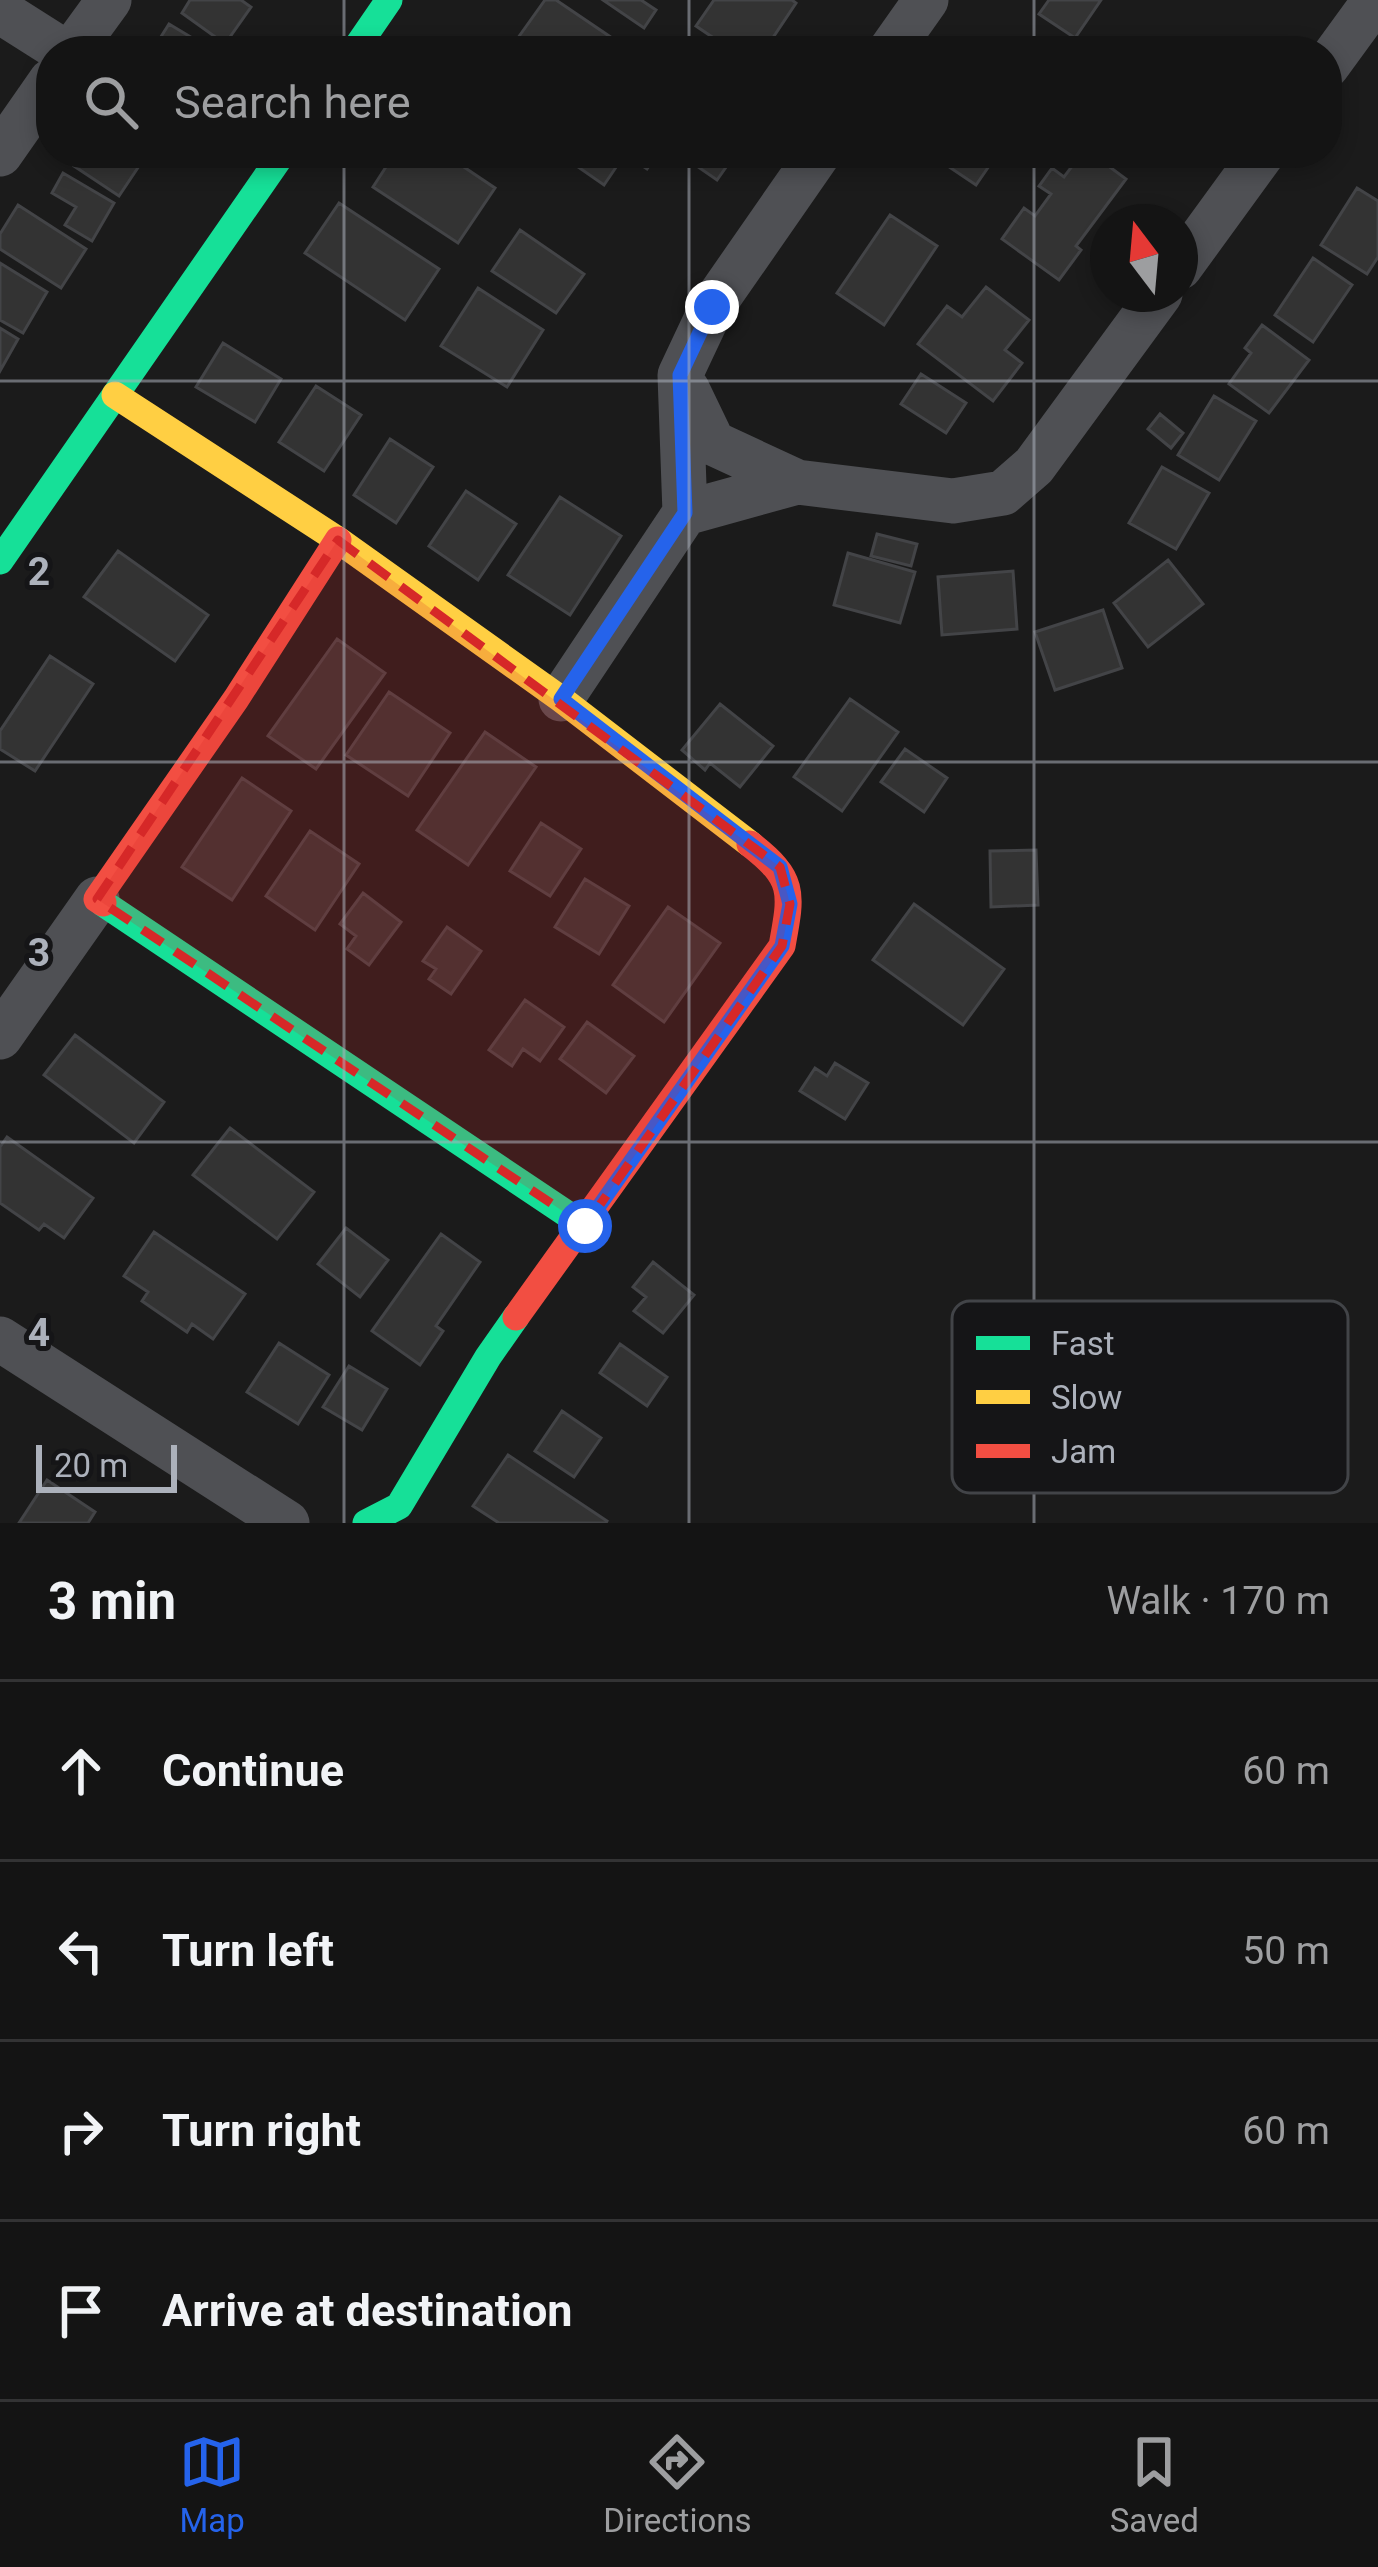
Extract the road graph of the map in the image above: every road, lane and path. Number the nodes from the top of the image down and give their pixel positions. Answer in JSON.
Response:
{"nodes":[{"id":1,"x":109,"y":0,"type":"edge"},
{"id":2,"x":389,"y":0,"type":"edge"},
{"id":3,"x":926,"y":0,"type":"edge"},
{"id":4,"x":1375,"y":0,"type":"edge"},
{"id":5,"x":0,"y":10,"type":"edge"},
{"id":6,"x":43,"y":36,"type":"edge"},
{"id":7,"x":80,"y":36,"type":"edge"},
{"id":8,"x":364,"y":36,"type":"edge"},
{"id":9,"x":901,"y":36,"type":"edge"},
{"id":10,"x":1342,"y":45,"type":"edge"},
{"id":11,"x":36,"y":102,"type":"edge"},
{"id":12,"x":0,"y":154,"type":"edge"},
{"id":13,"x":273,"y":168,"type":"edge"},
{"id":14,"x":809,"y":168,"type":"edge"},
{"id":15,"x":1252,"y":168,"type":"edge"},
{"id":16,"x":1198,"y":242,"type":"edge"},
{"id":17,"x":1147,"y":312,"type":"edge"},
{"id":18,"x":680,"y":375,"type":"junction"},
{"id":19,"x":115,"y":395,"type":"junction"},
{"id":20,"x":797,"y":482,"type":"junction"},
{"id":21,"x":685,"y":513,"type":"junction"},
{"id":22,"x":338,"y":540,"type":"junction"},
{"id":23,"x":0,"y":560,"type":"edge"},
{"id":24,"x":561,"y":699,"type":"junction"},
{"id":25,"x":97,"y":899,"type":"junction"},
{"id":26,"x":0,"y":1037,"type":"edge"},
{"id":27,"x":585,"y":1226,"type":"junction"},
{"id":28,"x":0,"y":1339,"type":"edge"},
{"id":29,"x":287,"y":1523,"type":"edge"},
{"id":30,"x":366,"y":1523,"type":"edge"}],
"edges":[{"from":1,"to":7,"type":"street"},
{"from":2,"to":8,"type":"street"},
{"from":3,"to":9,"type":"street"},
{"from":4,"to":10,"type":"street"},
{"from":5,"to":6,"type":"street"},
{"from":11,"to":12,"type":"street"},
{"from":13,"to":19,"type":"street"},
{"from":14,"to":18,"type":"street"},
{"from":15,"to":16,"type":"street"},
{"from":17,"to":20,"type":"street"},
{"from":18,"to":20,"type":"street"},
{"from":18,"to":21,"type":"street"},
{"from":19,"to":22,"type":"street"},
{"from":19,"to":23,"type":"street"},
{"from":20,"to":21,"type":"street"},
{"from":21,"to":24,"type":"street"},
{"from":22,"to":24,"type":"street"},
{"from":22,"to":25,"type":"street"},
{"from":24,"to":27,"type":"street"},
{"from":25,"to":26,"type":"street"},
{"from":25,"to":27,"type":"street"},
{"from":27,"to":30,"type":"street"},
{"from":28,"to":29,"type":"street"}]}
